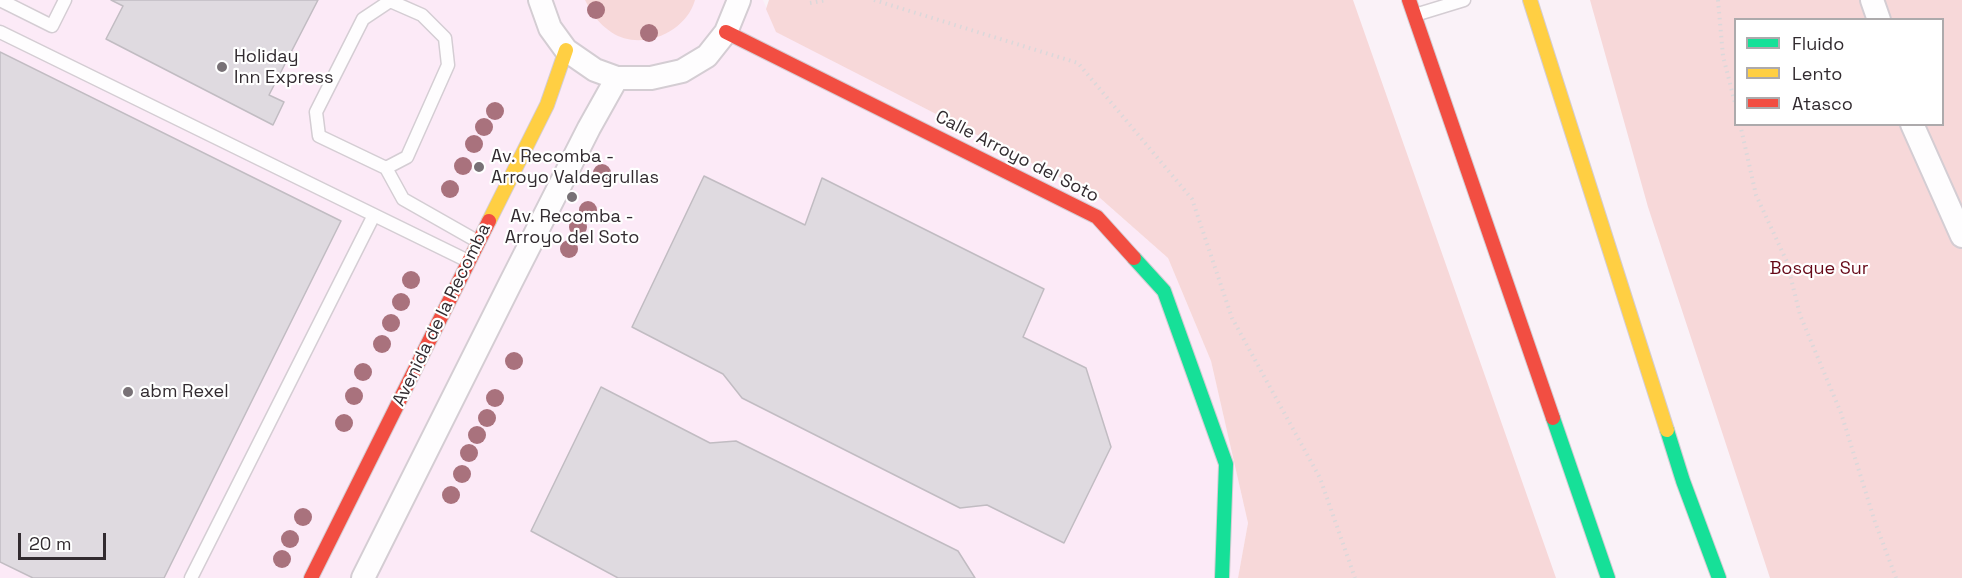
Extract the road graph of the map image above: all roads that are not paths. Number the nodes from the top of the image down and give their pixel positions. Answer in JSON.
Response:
{"nodes":[{"id":1,"x":0,"y":0,"type":"edge"},
{"id":2,"x":65,"y":0,"type":"edge"},
{"id":3,"x":540,"y":0,"type":"edge"},
{"id":4,"x":739,"y":0,"type":"edge"},
{"id":5,"x":1409,"y":0,"type":"edge"},
{"id":6,"x":1464,"y":0,"type":"edge"},
{"id":7,"x":1530,"y":0,"type":"edge"},
{"id":8,"x":1872,"y":0,"type":"edge"},
{"id":9,"x":1414,"y":16,"type":"junction"},
{"id":10,"x":1878,"y":18,"type":"edge"},
{"id":11,"x":0,"y":32,"type":"edge"},
{"id":12,"x":726,"y":32,"type":"junction"},
{"id":13,"x":567,"y":50,"type":"junction"},
{"id":14,"x":617,"y":78,"type":"junction"},
{"id":15,"x":1913,"y":126,"type":"edge"},
{"id":16,"x":386,"y":168,"type":"junction"},
{"id":17,"x":374,"y":215,"type":"junction"},
{"id":18,"x":1962,"y":236,"type":"edge"},
{"id":19,"x":478,"y":242,"type":"junction"},
{"id":20,"x":469,"y":261,"type":"junction"},
{"id":21,"x":190,"y":578,"type":"edge"},
{"id":22,"x":311,"y":578,"type":"edge"},
{"id":23,"x":363,"y":578,"type":"edge"},
{"id":24,"x":1222,"y":578,"type":"edge"},
{"id":25,"x":1608,"y":578,"type":"edge"},
{"id":26,"x":1719,"y":578,"type":"edge"}],
"edges":[{"from":1,"to":2,"type":"lane"},
{"from":3,"to":13,"type":"street"},
{"from":4,"to":12,"type":"street"},
{"from":5,"to":9,"type":"main road"},
{"from":6,"to":9,"type":"lane"},
{"from":7,"to":26,"type":"main road"},
{"from":8,"to":10,"type":"street"},
{"from":9,"to":25,"type":"main road"},
{"from":11,"to":17,"type":"lane"},
{"from":12,"to":14,"type":"street"},
{"from":12,"to":24,"type":"main road","name":"Calle Arroyo del Soto"},
{"from":13,"to":14,"type":"street"},
{"from":13,"to":19,"type":"main road","name":"Avenida de la Recomba"},
{"from":14,"to":23,"type":"street"},
{"from":15,"to":18,"type":"street"},
{"from":16,"to":16,"type":"lane"},
{"from":16,"to":19,"type":"lane"},
{"from":17,"to":20,"type":"lane"},
{"from":17,"to":21,"type":"lane"},
{"from":19,"to":20,"type":"main road","name":"Avenida de la Recomba"},
{"from":20,"to":22,"type":"main road","name":"Avenida de la Recomba"}]}
